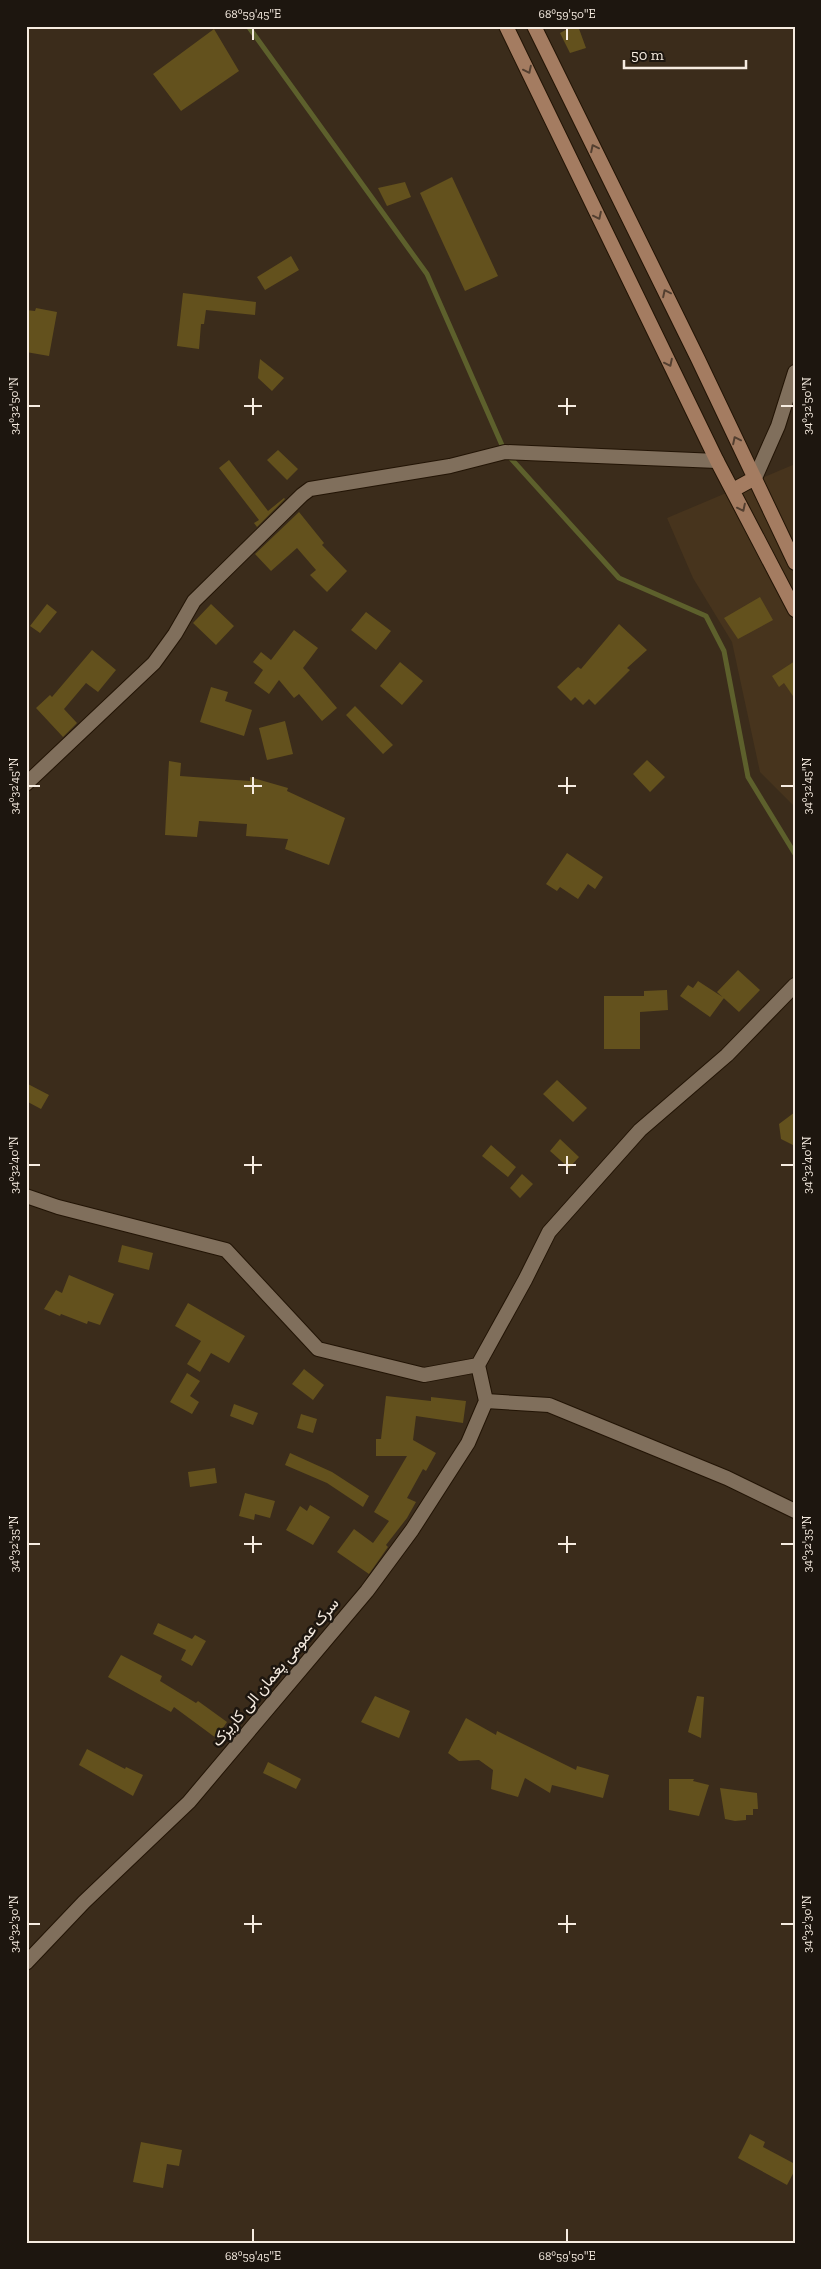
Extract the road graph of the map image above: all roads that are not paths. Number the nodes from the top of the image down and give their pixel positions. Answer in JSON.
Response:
{"nodes":[{"id":1,"x":506,"y":26,"type":"edge"},
{"id":2,"x":534,"y":26,"type":"edge"},
{"id":3,"x":795,"y":372,"type":"edge"},
{"id":4,"x":717,"y":461,"type":"junction"},
{"id":5,"x":755,"y":478,"type":"junction"},
{"id":6,"x":733,"y":490,"type":"junction"},
{"id":7,"x":795,"y":563,"type":"edge"},
{"id":8,"x":795,"y":610,"type":"edge"},
{"id":9,"x":26,"y":784,"type":"edge"},
{"id":10,"x":795,"y":985,"type":"edge"},
{"id":11,"x":26,"y":1196,"type":"edge"},
{"id":12,"x":478,"y":1364,"type":"junction"},
{"id":13,"x":486,"y":1401,"type":"junction"},
{"id":14,"x":795,"y":1511,"type":"edge"},
{"id":15,"x":26,"y":1963,"type":"edge"}],
"edges":[{"from":1,"to":4,"type":"main road","one_way":true},
{"from":5,"to":2,"type":"main road","one_way":true},
{"from":3,"to":5,"type":"street"},
{"from":4,"to":6,"type":"main road"},
{"from":4,"to":9,"type":"street"},
{"from":5,"to":6,"type":"main road"},
{"from":5,"to":7,"type":"main road"},
{"from":6,"to":8,"type":"main road","one_way":true},
{"from":10,"to":12,"type":"street"},
{"from":11,"to":12,"type":"street"},
{"from":12,"to":13,"type":"street"},
{"from":13,"to":14,"type":"street"},
{"from":13,"to":15,"type":"street","name":"سرک عمومی پغمان الی کاریزک"}]}
